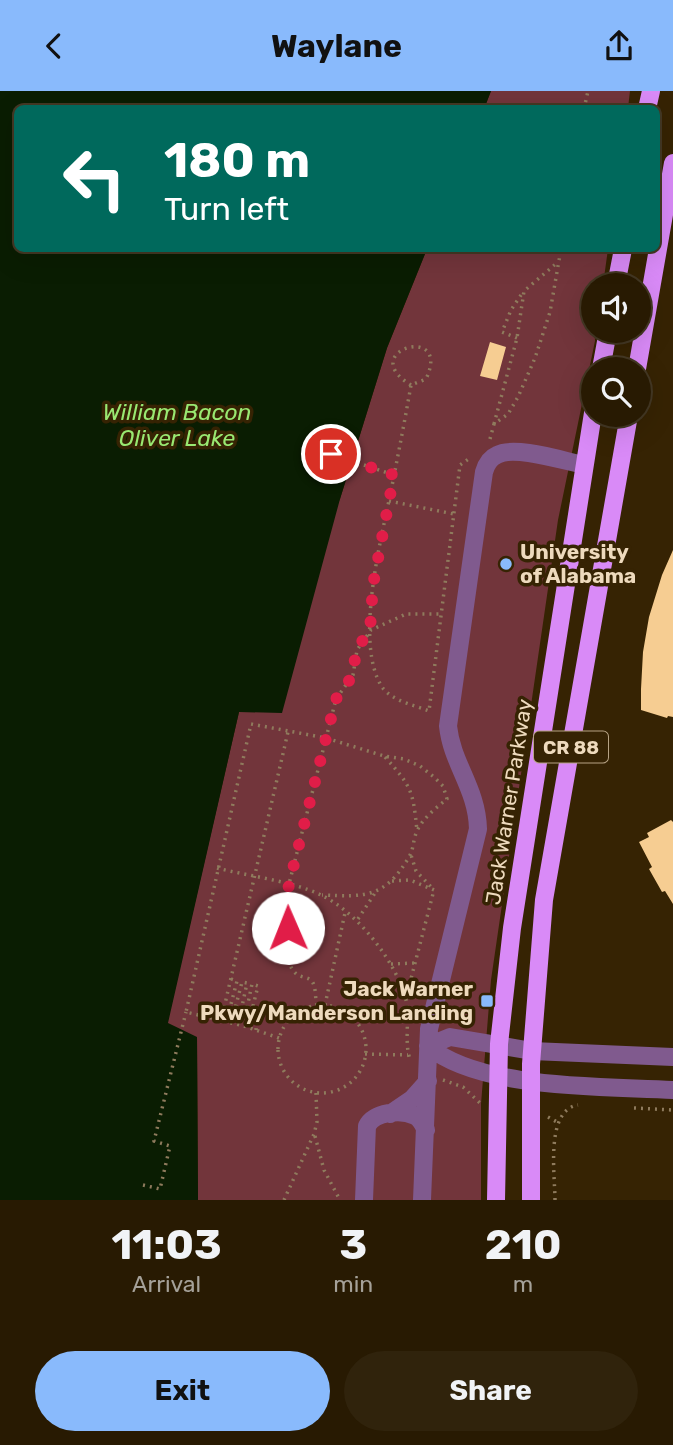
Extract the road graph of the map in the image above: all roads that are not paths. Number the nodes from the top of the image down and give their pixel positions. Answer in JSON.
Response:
{"nodes":[{"id":1,"x":673,"y":163,"type":"edge"},
{"id":2,"x":673,"y":223,"type":"edge"},
{"id":3,"x":660,"y":239,"type":"edge"},
{"id":4,"x":660,"y":243,"type":"edge"},
{"id":5,"x":622,"y":252,"type":"edge"},
{"id":6,"x":658,"y":252,"type":"edge"},
{"id":7,"x":618,"y":273,"type":"edge"},
{"id":8,"x":639,"y":357,"type":"edge"},
{"id":9,"x":591,"y":427,"type":"edge"},
{"id":10,"x":627,"y":427,"type":"edge"},
{"id":11,"x":584,"y":465,"type":"junction"},
{"id":12,"x":499,"y":1044,"type":"junction"},
{"id":13,"x":428,"y":1046,"type":"junction"},
{"id":14,"x":532,"y":1051,"type":"junction"},
{"id":15,"x":673,"y":1057,"type":"edge"},
{"id":16,"x":498,"y":1076,"type":"junction"},
{"id":17,"x":428,"y":1080,"type":"junction"},
{"id":18,"x":530,"y":1081,"type":"junction"},
{"id":19,"x":673,"y":1090,"type":"edge"},
{"id":20,"x":390,"y":1114,"type":"junction"},
{"id":21,"x":426,"y":1130,"type":"junction"},
{"id":22,"x":364,"y":1200,"type":"edge"},
{"id":23,"x":422,"y":1200,"type":"edge"},
{"id":24,"x":496,"y":1200,"type":"edge"},
{"id":25,"x":531,"y":1200,"type":"edge"}],
"edges":[{"from":1,"to":3,"type":"main road"},
{"from":2,"to":4,"type":"street"},
{"from":5,"to":7,"type":"main road"},
{"from":6,"to":8,"type":"main road"},
{"from":9,"to":11,"type":"main road","name":"Jack Warner Parkway"},
{"from":10,"to":14,"type":"main road","number":"CR 88"},
{"from":11,"to":12,"type":"main road","name":"Jack Warner Parkway"},
{"from":11,"to":13,"type":"street"},
{"from":12,"to":13,"type":"street"},
{"from":12,"to":14,"type":"street"},
{"from":12,"to":16,"type":"main road","name":"Jack Warner Parkway"},
{"from":13,"to":16,"type":"street"},
{"from":13,"to":17,"type":"street"},
{"from":14,"to":15,"type":"street"},
{"from":14,"to":18,"type":"main road","number":"CR 88"},
{"from":16,"to":18,"type":"street"},
{"from":16,"to":24,"type":"main road","name":"Jack Warner Parkway"},
{"from":17,"to":20,"type":"street"},
{"from":17,"to":21,"type":"street"},
{"from":18,"to":19,"type":"street"},
{"from":18,"to":25,"type":"main road","number":"CR 88"},
{"from":20,"to":21,"type":"street"},
{"from":20,"to":22,"type":"street"},
{"from":21,"to":23,"type":"street"}]}
